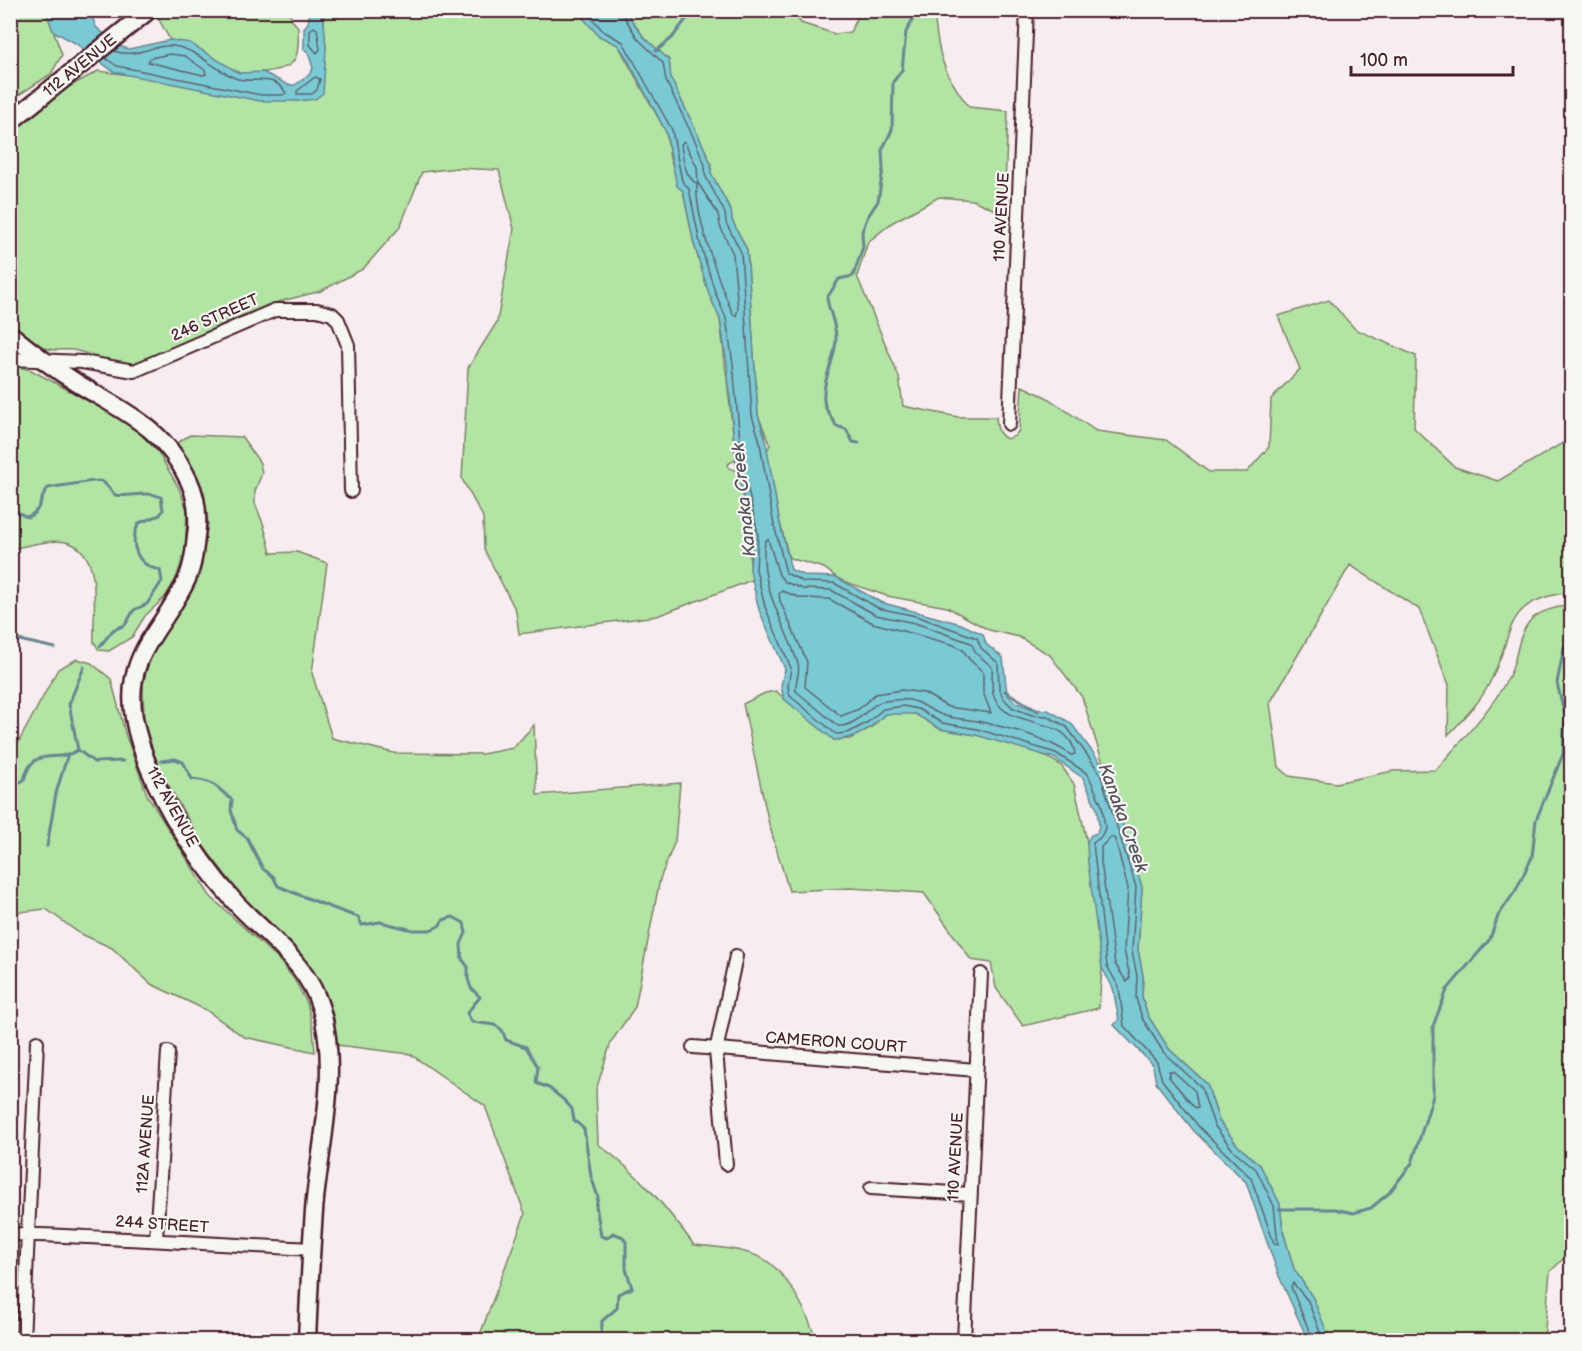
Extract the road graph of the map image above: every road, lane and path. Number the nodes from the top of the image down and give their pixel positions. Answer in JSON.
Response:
{"nodes":[{"id":1,"x":148,"y":10,"type":"edge"},
{"id":2,"x":1027,"y":10,"type":"edge"},
{"id":3,"x":10,"y":122,"type":"edge"},
{"id":4,"x":10,"y":334,"type":"edge"},
{"id":5,"x":10,"y":359,"type":"edge"},
{"id":6,"x":42,"y":360,"type":"junction"},
{"id":7,"x":1009,"y":424,"type":"dead end"},
{"id":8,"x":351,"y":491,"type":"dead end"},
{"id":9,"x":736,"y":956,"type":"dead end"},
{"id":10,"x":981,"y":974,"type":"dead end"},
{"id":11,"x":37,"y":1042,"type":"dead end"},
{"id":12,"x":693,"y":1047,"type":"dead end"},
{"id":13,"x":716,"y":1051,"type":"junction"},
{"id":14,"x":168,"y":1052,"type":"dead end"},
{"id":15,"x":976,"y":1070,"type":"junction"},
{"id":16,"x":726,"y":1164,"type":"dead end"},
{"id":17,"x":871,"y":1188,"type":"dead end"},
{"id":18,"x":970,"y":1194,"type":"junction"},
{"id":19,"x":10,"y":1234,"type":"edge"},
{"id":20,"x":27,"y":1234,"type":"junction"},
{"id":21,"x":156,"y":1239,"type":"junction"},
{"id":22,"x":312,"y":1249,"type":"junction"},
{"id":23,"x":23,"y":1341,"type":"edge"},
{"id":24,"x":307,"y":1341,"type":"edge"},
{"id":25,"x":964,"y":1341,"type":"edge"}],
"edges":[{"from":1,"to":3,"type":"main road","name":"112 AVENUE"},
{"from":2,"to":7,"type":"street","name":"110 AVENUE"},
{"from":4,"to":6,"type":"main road","name":"112 AVENUE"},
{"from":5,"to":6,"type":"street"},
{"from":6,"to":8,"type":"street","name":"246 STREET"},
{"from":6,"to":22,"type":"main road","name":"112 AVENUE"},
{"from":9,"to":13,"type":"street"},
{"from":10,"to":15,"type":"street","name":"110 AVENUE"},
{"from":11,"to":20,"type":"street"},
{"from":12,"to":13,"type":"street","name":"CAMERON COURT"},
{"from":13,"to":15,"type":"street","name":"CAMERON COURT"},
{"from":13,"to":16,"type":"street"},
{"from":14,"to":21,"type":"street","name":"112A AVENUE"},
{"from":15,"to":18,"type":"street","name":"110 AVENUE"},
{"from":17,"to":18,"type":"street"},
{"from":18,"to":25,"type":"street","name":"110 AVENUE"},
{"from":19,"to":20,"type":"street","name":"244 STREET"},
{"from":20,"to":21,"type":"street","name":"244 STREET"},
{"from":20,"to":23,"type":"street"},
{"from":21,"to":22,"type":"street","name":"244 STREET"},
{"from":22,"to":24,"type":"main road","name":"112 AVENUE"}]}
